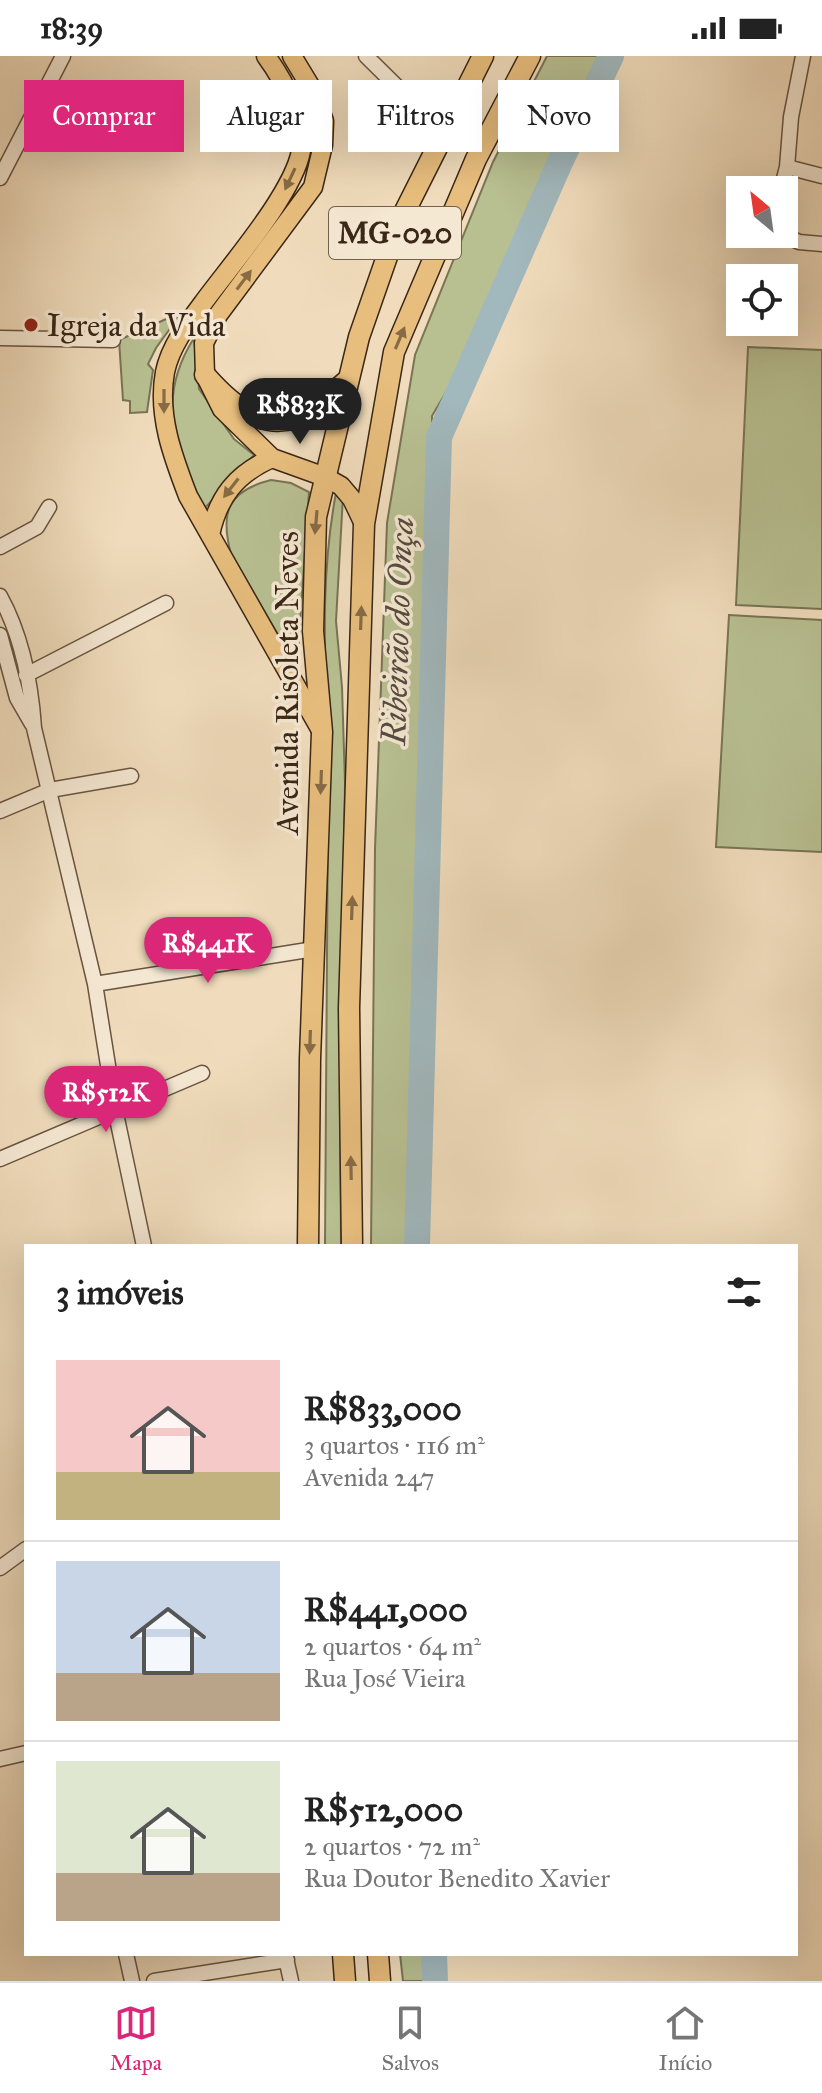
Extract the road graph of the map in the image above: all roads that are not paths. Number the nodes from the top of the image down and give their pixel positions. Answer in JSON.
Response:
{"nodes":[{"id":1,"x":63,"y":56,"type":"edge"},
{"id":2,"x":266,"y":56,"type":"edge"},
{"id":3,"x":292,"y":56,"type":"edge"},
{"id":4,"x":366,"y":56,"type":"edge"},
{"id":5,"x":483,"y":56,"type":"edge"},
{"id":6,"x":530,"y":56,"type":"edge"},
{"id":7,"x":803,"y":56,"type":"edge"},
{"id":8,"x":390,"y":80,"type":"edge"},
{"id":9,"x":471,"y":80,"type":"edge"},
{"id":10,"x":434,"y":152,"type":"edge"},
{"id":11,"x":787,"y":167,"type":"junction"},
{"id":12,"x":785,"y":176,"type":"edge"},
{"id":13,"x":822,"y":176,"type":"edge"},
{"id":14,"x":0,"y":178,"type":"edge"},
{"id":15,"x":798,"y":242,"type":"edge"},
{"id":16,"x":822,"y":244,"type":"edge"},
{"id":17,"x":0,"y":338,"type":"edge"},
{"id":18,"x":113,"y":340,"type":"dead end"},
{"id":19,"x":205,"y":375,"type":"junction"},
{"id":20,"x":348,"y":380,"type":"junction"},
{"id":21,"x":272,"y":458,"type":"junction"},
{"id":22,"x":325,"y":477,"type":"junction"},
{"id":23,"x":49,"y":507,"type":"dead end"},
{"id":24,"x":364,"y":524,"type":"junction"},
{"id":25,"x":210,"y":535,"type":"junction"},
{"id":26,"x":0,"y":547,"type":"edge"},
{"id":27,"x":0,"y":596,"type":"edge"},
{"id":28,"x":166,"y":603,"type":"dead end"},
{"id":29,"x":0,"y":635,"type":"edge"},
{"id":30,"x":26,"y":675,"type":"junction"},
{"id":31,"x":0,"y":692,"type":"edge"},
{"id":32,"x":24,"y":696,"type":"junction"},
{"id":33,"x":322,"y":732,"type":"junction"},
{"id":34,"x":131,"y":776,"type":"dead end"},
{"id":35,"x":50,"y":790,"type":"junction"},
{"id":36,"x":0,"y":811,"type":"edge"},
{"id":37,"x":314,"y":949,"type":"junction"},
{"id":38,"x":95,"y":984,"type":"junction"},
{"id":39,"x":202,"y":1073,"type":"dead end"},
{"id":40,"x":115,"y":1109,"type":"junction"},
{"id":41,"x":0,"y":1159,"type":"edge"},
{"id":42,"x":144,"y":1244,"type":"edge"},
{"id":43,"x":308,"y":1244,"type":"edge"},
{"id":44,"x":352,"y":1244,"type":"edge"},
{"id":45,"x":0,"y":1549,"type":"edge"},
{"id":46,"x":24,"y":1550,"type":"edge"},
{"id":47,"x":2,"y":1566,"type":"edge"},
{"id":48,"x":24,"y":1753,"type":"edge"},
{"id":49,"x":0,"y":1759,"type":"edge"},
{"id":50,"x":126,"y":1956,"type":"edge"},
{"id":51,"x":343,"y":1956,"type":"edge"},
{"id":52,"x":378,"y":1956,"type":"edge"},
{"id":53,"x":286,"y":1957,"type":"edge"},
{"id":54,"x":132,"y":1981,"type":"edge"},
{"id":55,"x":154,"y":1981,"type":"edge"},
{"id":56,"x":291,"y":1981,"type":"edge"},
{"id":57,"x":345,"y":1981,"type":"edge"},
{"id":58,"x":380,"y":1981,"type":"edge"}],
"edges":[{"from":1,"to":14,"type":"street"},
{"from":2,"to":25,"type":"main road","one_way":true},
{"from":19,"to":3,"type":"main road","one_way":true},
{"from":4,"to":8,"type":"street"},
{"from":5,"to":9,"type":"highway","name":"Avenida Risoleta Neves","number":"MG-020"},
{"from":24,"to":6,"type":"highway","number":"MG-020","one_way":true},
{"from":7,"to":11,"type":"street"},
{"from":10,"to":20,"type":"highway","name":"Avenida Risoleta Neves","number":"MG-020"},
{"from":11,"to":12,"type":"street"},
{"from":11,"to":13,"type":"street"},
{"from":15,"to":16,"type":"street"},
{"from":17,"to":18,"type":"street"},
{"from":19,"to":20,"type":"highway"},
{"from":19,"to":21,"type":"main road"},
{"from":20,"to":22,"type":"highway","name":"Avenida Risoleta Neves","number":"MG-020"},
{"from":21,"to":22,"type":"main road"},
{"from":21,"to":25,"type":"main road","one_way":true},
{"from":22,"to":24,"type":"main road"},
{"from":22,"to":33,"type":"highway","name":"Avenida Risoleta Neves","number":"MG-020","one_way":true},
{"from":23,"to":26,"type":"street"},
{"from":44,"to":24,"type":"highway","number":"MG-020","one_way":true},
{"from":25,"to":33,"type":"main road"},
{"from":27,"to":30,"type":"street"},
{"from":28,"to":30,"type":"street"},
{"from":29,"to":32,"type":"street"},
{"from":30,"to":32,"type":"street"},
{"from":31,"to":32,"type":"street"},
{"from":32,"to":35,"type":"street"},
{"from":33,"to":37,"type":"highway","name":"Avenida Risoleta Neves","number":"MG-020","one_way":true},
{"from":34,"to":35,"type":"street"},
{"from":35,"to":36,"type":"street"},
{"from":35,"to":38,"type":"street"},
{"from":37,"to":38,"type":"street"},
{"from":37,"to":43,"type":"highway","name":"Avenida Risoleta Neves","number":"MG-020","one_way":true},
{"from":38,"to":40,"type":"street"},
{"from":39,"to":40,"type":"street"},
{"from":40,"to":41,"type":"street"},
{"from":40,"to":42,"type":"street"},
{"from":45,"to":47,"type":"street"},
{"from":46,"to":47,"type":"street"},
{"from":48,"to":49,"type":"street"},
{"from":50,"to":54,"type":"street"},
{"from":51,"to":57,"type":"highway"},
{"from":52,"to":58,"type":"highway"},
{"from":53,"to":55,"type":"street"},
{"from":53,"to":56,"type":"street"}]}
